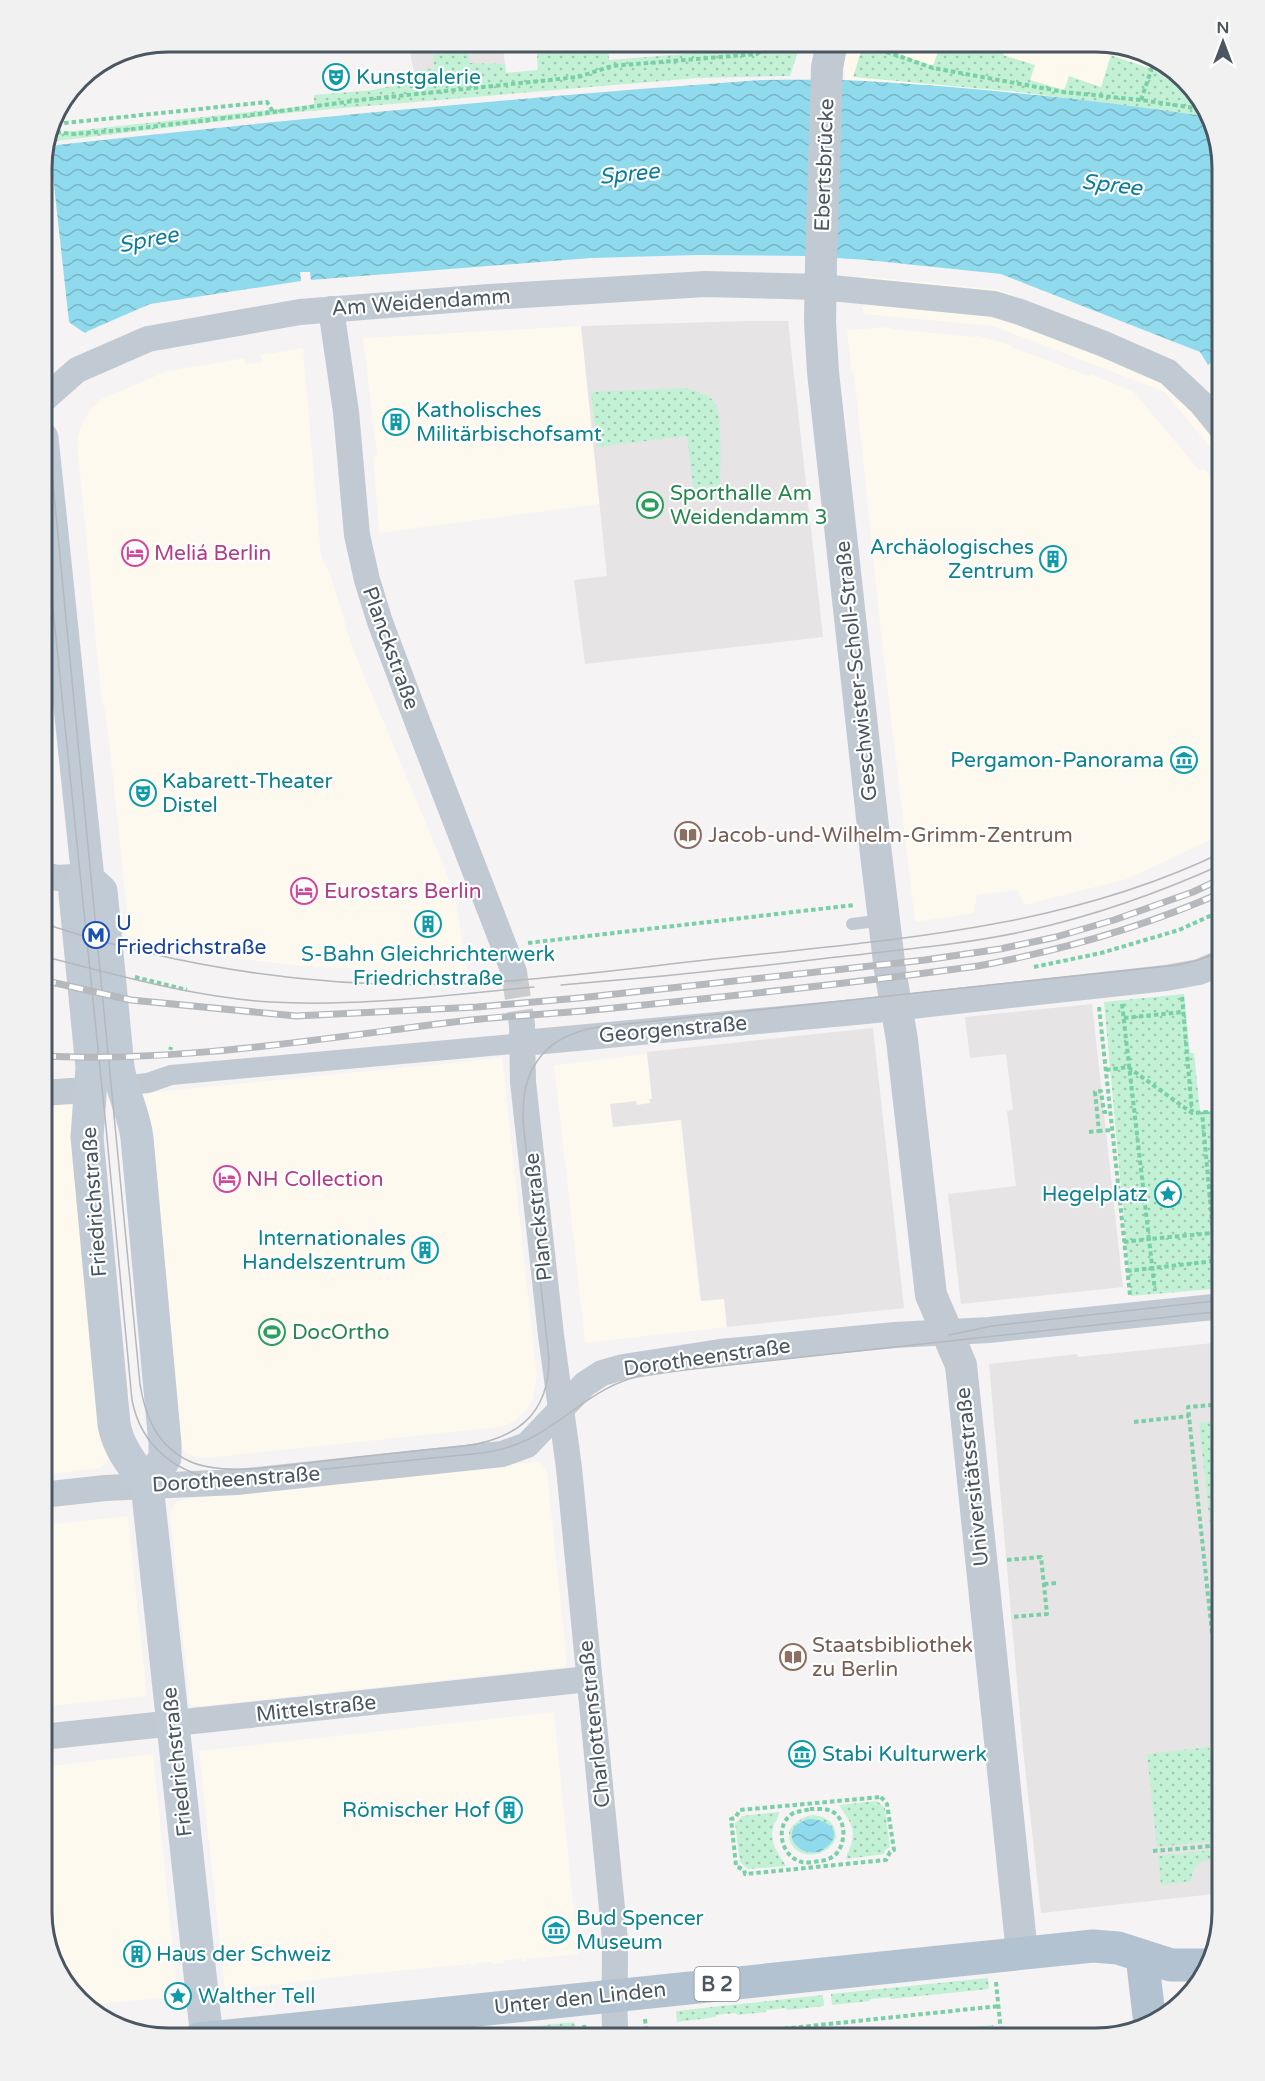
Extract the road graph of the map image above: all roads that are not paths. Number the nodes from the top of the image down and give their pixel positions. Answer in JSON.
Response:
{"nodes":[{"id":1,"x":830,"y":55,"type":"edge"},
{"id":2,"x":821,"y":275,"type":"junction"},
{"id":3,"x":331,"y":309,"type":"junction"},
{"id":4,"x":53,"y":391,"type":"edge"},
{"id":5,"x":1212,"y":417,"type":"edge"},
{"id":6,"x":53,"y":541,"type":"edge"},
{"id":7,"x":53,"y":877,"type":"edge"},
{"id":8,"x":88,"y":877,"type":"junction"},
{"id":9,"x":884,"y":920,"type":"junction"},
{"id":10,"x":852,"y":924,"type":"dead end"},
{"id":11,"x":1212,"y":967,"type":"edge"},
{"id":12,"x":514,"y":972,"type":"tunnel mouth"},
{"id":13,"x":896,"y":1007,"type":"junction"},
{"id":14,"x":522,"y":1034,"type":"junction"},
{"id":15,"x":106,"y":1089,"type":"junction"},
{"id":16,"x":52,"y":1092,"type":"edge"},
{"id":17,"x":1212,"y":1307,"type":"edge"},
{"id":18,"x":946,"y":1332,"type":"junction"},
{"id":19,"x":561,"y":1409,"type":"junction"},
{"id":20,"x":147,"y":1485,"type":"junction"},
{"id":21,"x":52,"y":1494,"type":"edge"},
{"id":22,"x":589,"y":1679,"type":"junction"},
{"id":23,"x":173,"y":1723,"type":"junction"},
{"id":24,"x":52,"y":1736,"type":"edge"},
{"id":25,"x":1022,"y":1953,"type":"junction"},
{"id":26,"x":1142,"y":1956,"type":"junction"},
{"id":27,"x":1200,"y":1965,"type":"edge"},
{"id":28,"x":615,"y":1995,"type":"junction"},
{"id":29,"x":1150,"y":2016,"type":"edge"},
{"id":30,"x":203,"y":2028,"type":"edge"},
{"id":31,"x":300,"y":2028,"type":"edge"},
{"id":32,"x":616,"y":2028,"type":"edge"}],
"edges":[{"from":1,"to":2,"type":"street","name":"Ebertsbrücke","bridge":true},
{"from":2,"to":3,"type":"street","name":"Am Weidendamm"},
{"from":2,"to":5,"type":"street","name":"Am Weidendamm"},
{"from":2,"to":9,"type":"street","name":"Geschwister-Scholl-Straße"},
{"from":3,"to":4,"type":"street","name":"Am Weidendamm"},
{"from":3,"to":12,"type":"street","name":"Planckstraße"},
{"from":6,"to":8,"type":"main road","name":"Friedrichstraße"},
{"from":7,"to":8,"type":"street"},
{"from":8,"to":15,"type":"main road","name":"Friedrichstraße"},
{"from":9,"to":10,"type":"lane"},
{"from":9,"to":13,"type":"street","name":"Geschwister-Scholl-Straße"},
{"from":11,"to":13,"type":"street","name":"Georgenstraße"},
{"from":13,"to":14,"type":"street","name":"Georgenstraße"},
{"from":13,"to":18,"type":"street","name":"Universitätsstraße"},
{"from":14,"to":15,"type":"street","name":"Georgenstraße"},
{"from":14,"to":19,"type":"street","name":"Planckstraße"},
{"from":15,"to":16,"type":"street","name":"Georgenstraße"},
{"from":15,"to":20,"type":"main road","name":"Friedrichstraße"},
{"from":15,"to":20,"type":"main road","name":"Friedrichstraße"},
{"from":17,"to":18,"type":"street","name":"Dorotheenstraße"},
{"from":18,"to":19,"type":"street","name":"Dorotheenstraße"},
{"from":18,"to":25,"type":"street","name":"Universitätsstraße"},
{"from":19,"to":20,"type":"street","name":"Dorotheenstraße"},
{"from":19,"to":22,"type":"street","name":"Charlottenstraße"},
{"from":20,"to":21,"type":"street","name":"Dorotheenstraße"},
{"from":20,"to":23,"type":"main road","name":"Friedrichstraße"},
{"from":22,"to":23,"type":"street","name":"Mittelstraße"},
{"from":22,"to":28,"type":"street","name":"Charlottenstraße"},
{"from":23,"to":24,"type":"street","name":"Mittelstraße"},
{"from":23,"to":30,"type":"main road","name":"Friedrichstraße"},
{"from":25,"to":26,"type":"main road","name":"Unter den Linden","number":"B 2"},
{"from":25,"to":28,"type":"main road","name":"Unter den Linden","number":"B 2"},
{"from":26,"to":27,"type":"main road","name":"Unter den Linden","number":"B 2"},
{"from":26,"to":29,"type":"main road"},
{"from":28,"to":31,"type":"main road","name":"Unter den Linden","number":"B 2"},
{"from":28,"to":32,"type":"street","name":"Charlottenstraße"}]}
